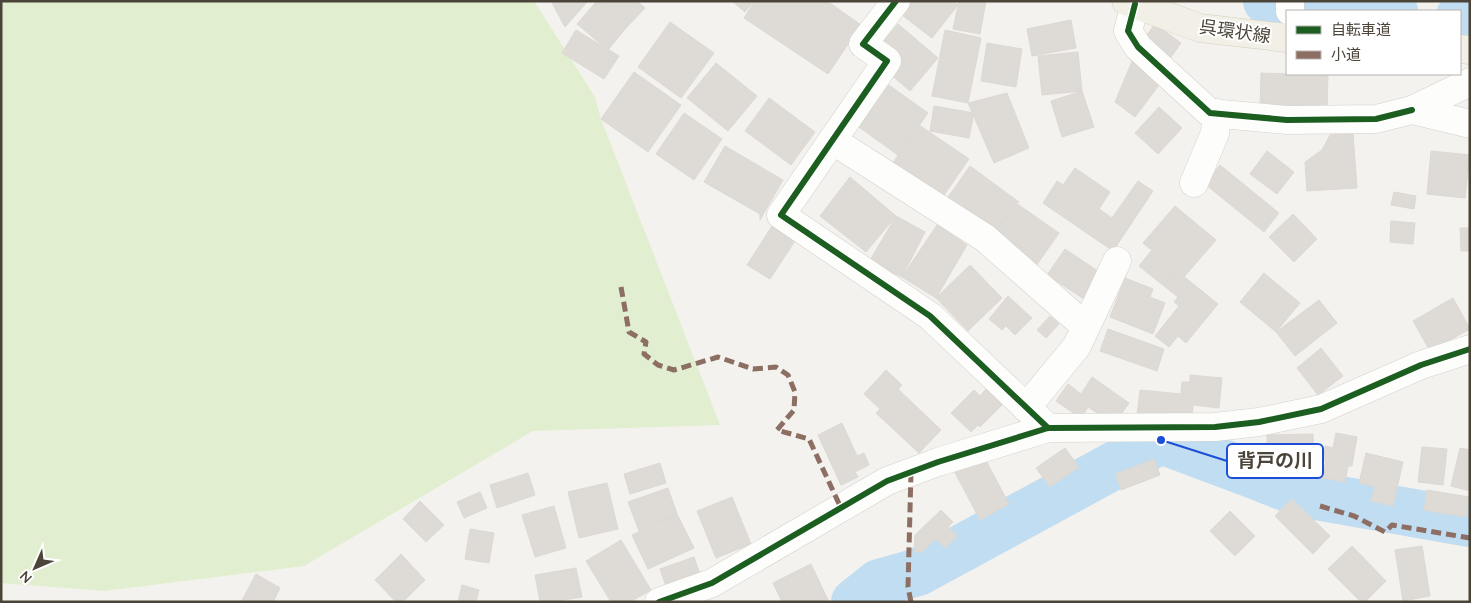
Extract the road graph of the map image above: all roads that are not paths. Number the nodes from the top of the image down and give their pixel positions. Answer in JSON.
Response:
{"nodes":[{"id":1,"x":896,"y":1,"type":"edge"},
{"id":2,"x":1130,"y":3,"type":"edge"},
{"id":3,"x":1286,"y":38,"type":"edge"},
{"id":4,"x":1470,"y":82,"type":"edge"},
{"id":5,"x":1412,"y":110,"type":"junction"},
{"id":6,"x":1217,"y":113,"type":"junction"},
{"id":7,"x":1470,"y":124,"type":"edge"},
{"id":8,"x":832,"y":140,"type":"junction"},
{"id":9,"x":1194,"y":183,"type":"dead end"},
{"id":10,"x":1117,"y":261,"type":"dead end"},
{"id":11,"x":1086,"y":327,"type":"junction"},
{"id":12,"x":1470,"y":349,"type":"edge"},
{"id":13,"x":1026,"y":408,"type":"junction"},
{"id":14,"x":1048,"y":428,"type":"junction"},
{"id":15,"x":659,"y":602,"type":"edge"}],
"edges":[{"from":1,"to":8,"type":"street"},
{"from":2,"to":3,"type":"main road","name":"呉環状線"},
{"from":2,"to":6,"type":"street"},
{"from":4,"to":5,"type":"street"},
{"from":5,"to":6,"type":"street"},
{"from":5,"to":7,"type":"street"},
{"from":6,"to":9,"type":"street"},
{"from":8,"to":11,"type":"street"},
{"from":8,"to":13,"type":"street"},
{"from":10,"to":11,"type":"street"},
{"from":11,"to":13,"type":"street"},
{"from":12,"to":14,"type":"street"},
{"from":13,"to":14,"type":"street"},
{"from":14,"to":15,"type":"street"}]}
